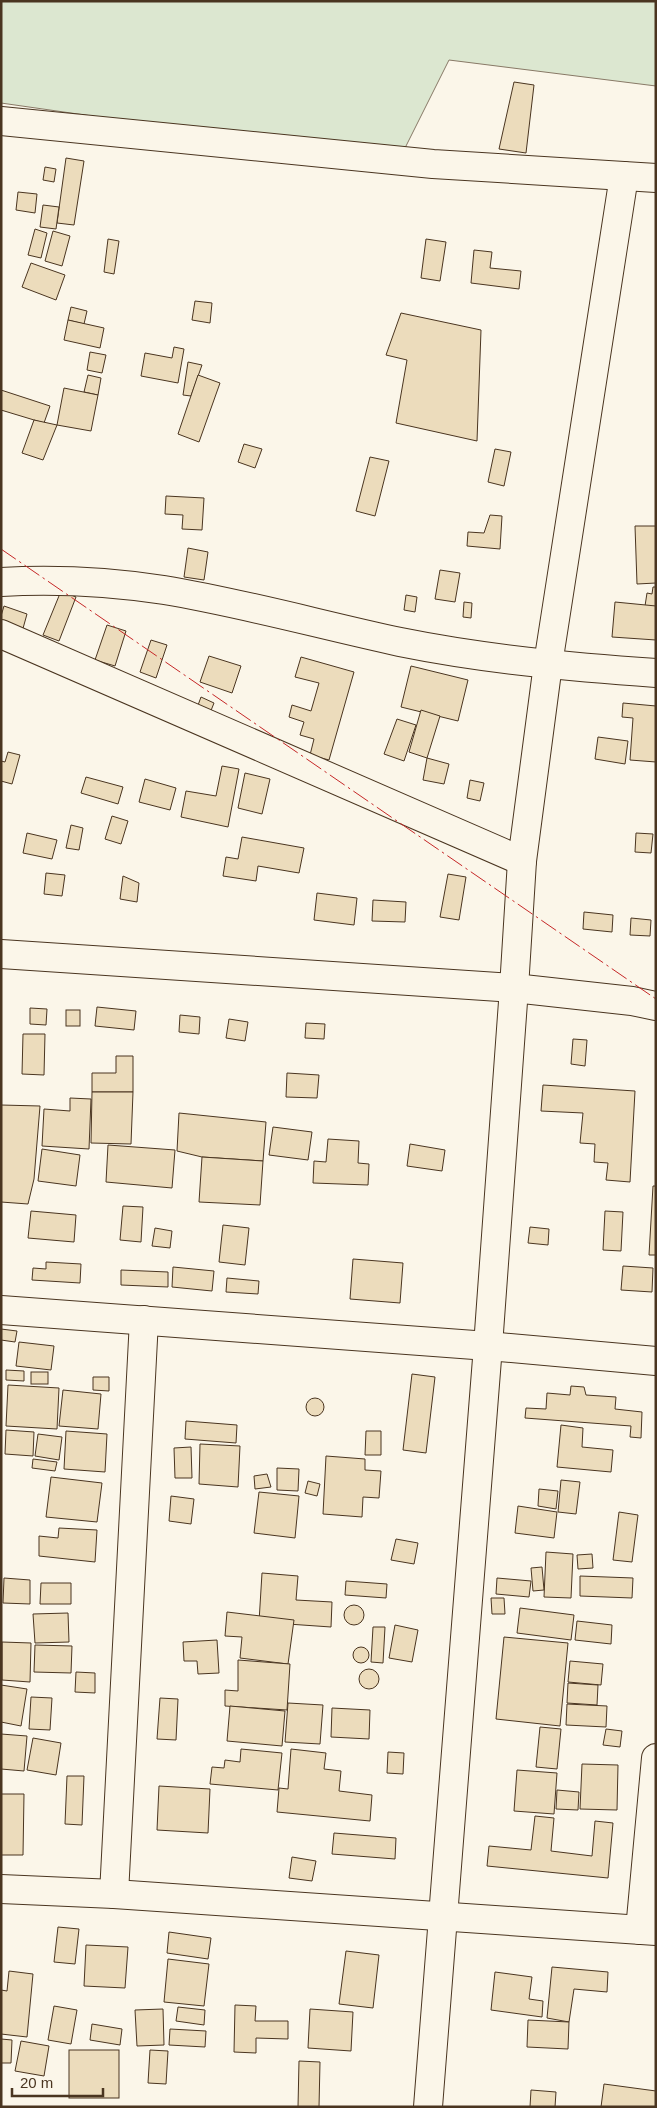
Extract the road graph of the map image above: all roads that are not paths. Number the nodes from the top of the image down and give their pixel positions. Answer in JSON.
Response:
{"nodes":[{"id":1,"x":1,"y":121,"type":"edge"},
{"id":2,"x":624,"y":176,"type":"junction"},
{"id":3,"x":656,"y":178,"type":"edge"},
{"id":4,"x":1,"y":582,"type":"edge"},
{"id":5,"x":1,"y":634,"type":"edge"},
{"id":6,"x":548,"y":664,"type":"junction"},
{"id":7,"x":656,"y":673,"type":"edge"},
{"id":8,"x":522,"y":861,"type":"junction"},
{"id":9,"x":1,"y":954,"type":"edge"},
{"id":10,"x":514,"y":988,"type":"junction"},
{"id":11,"x":656,"y":1006,"type":"edge"},
{"id":12,"x":1,"y":1310,"type":"edge"},
{"id":13,"x":144,"y":1320,"type":"junction"},
{"id":14,"x":488,"y":1346,"type":"junction"},
{"id":15,"x":656,"y":1362,"type":"edge"},
{"id":16,"x":656,"y":1758,"type":"edge"},
{"id":17,"x":1,"y":1889,"type":"edge"},
{"id":18,"x":114,"y":1894,"type":"junction"},
{"id":19,"x":442,"y":1916,"type":"junction"},
{"id":20,"x":648,"y":1931,"type":"edge"},
{"id":21,"x":428,"y":2107,"type":"edge"}],
"edges":[{"from":1,"to":2,"type":"street"},
{"from":2,"to":3,"type":"street"},
{"from":2,"to":6,"type":"street"},
{"from":4,"to":6,"type":"street"},
{"from":5,"to":8,"type":"street"},
{"from":6,"to":7,"type":"street"},
{"from":6,"to":8,"type":"street"},
{"from":8,"to":10,"type":"street"},
{"from":9,"to":10,"type":"street"},
{"from":10,"to":11,"type":"street"},
{"from":10,"to":14,"type":"street"},
{"from":12,"to":13,"type":"street"},
{"from":13,"to":14,"type":"street"},
{"from":13,"to":18,"type":"street"},
{"from":14,"to":15,"type":"street"},
{"from":14,"to":19,"type":"street"},
{"from":16,"to":20,"type":"street"},
{"from":17,"to":18,"type":"street"},
{"from":18,"to":19,"type":"street"},
{"from":19,"to":20,"type":"street"},
{"from":19,"to":21,"type":"street"}]}
